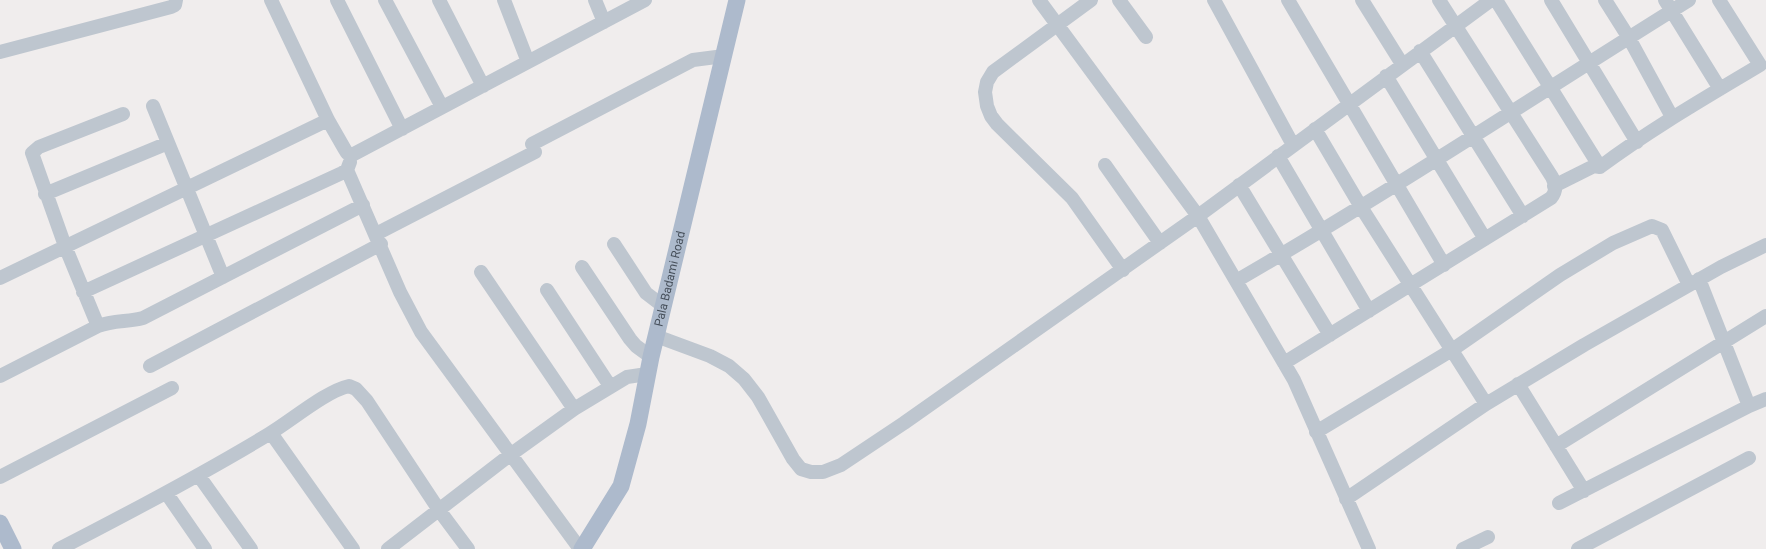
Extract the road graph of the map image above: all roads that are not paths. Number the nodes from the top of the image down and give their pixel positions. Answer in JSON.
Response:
{"nodes":[{"id":1,"x":176,"y":0,"type":"edge"},
{"id":2,"x":271,"y":0,"type":"edge"},
{"id":3,"x":338,"y":0,"type":"edge"},
{"id":4,"x":385,"y":0,"type":"edge"},
{"id":5,"x":438,"y":0,"type":"edge"},
{"id":6,"x":504,"y":0,"type":"edge"},
{"id":7,"x":595,"y":0,"type":"edge"},
{"id":8,"x":645,"y":0,"type":"edge"},
{"id":9,"x":737,"y":0,"type":"edge"},
{"id":10,"x":1039,"y":0,"type":"edge"},
{"id":11,"x":1091,"y":0,"type":"edge"},
{"id":12,"x":1119,"y":0,"type":"edge"},
{"id":13,"x":1214,"y":0,"type":"edge"},
{"id":14,"x":1288,"y":0,"type":"edge"},
{"id":15,"x":1362,"y":0,"type":"edge"},
{"id":16,"x":1439,"y":0,"type":"edge"},
{"id":17,"x":1491,"y":0,"type":"edge"},
{"id":18,"x":1496,"y":0,"type":"edge"},
{"id":19,"x":1551,"y":0,"type":"edge"},
{"id":20,"x":1605,"y":0,"type":"edge"},
{"id":21,"x":1689,"y":0,"type":"edge"},
{"id":22,"x":1719,"y":0,"type":"edge"},
{"id":23,"x":1668,"y":5,"type":"edge"},
{"id":24,"x":604,"y":22,"type":"junction"},
{"id":25,"x":1058,"y":25,"type":"junction"},
{"id":26,"x":1455,"y":25,"type":"junction"},
{"id":27,"x":1146,"y":37,"type":"dead end"},
{"id":28,"x":1629,"y":38,"type":"junction"},
{"id":29,"x":1420,"y":51,"type":"junction"},
{"id":30,"x":0,"y":52,"type":"edge"},
{"id":31,"x":724,"y":56,"type":"junction"},
{"id":32,"x":528,"y":62,"type":"junction"},
{"id":33,"x":1590,"y":63,"type":"junction"},
{"id":34,"x":1402,"y":64,"type":"junction"},
{"id":35,"x":1386,"y":76,"type":"junction"},
{"id":36,"x":483,"y":86,"type":"junction"},
{"id":37,"x":1551,"y":87,"type":"junction"},
{"id":38,"x":1720,"y":89,"type":"junction"},
{"id":39,"x":1350,"y":103,"type":"junction"},
{"id":40,"x":153,"y":106,"type":"dead end"},
{"id":41,"x":442,"y":107,"type":"junction"},
{"id":42,"x":1511,"y":113,"type":"junction"},
{"id":43,"x":123,"y":114,"type":"dead end"},
{"id":44,"x":1672,"y":117,"type":"junction"},
{"id":45,"x":328,"y":120,"type":"junction"},
{"id":46,"x":402,"y":129,"type":"junction"},
{"id":47,"x":1315,"y":129,"type":"junction"},
{"id":48,"x":1474,"y":137,"type":"junction"},
{"id":49,"x":1637,"y":142,"type":"junction"},
{"id":50,"x":168,"y":143,"type":"junction"},
{"id":51,"x":1293,"y":145,"type":"junction"},
{"id":52,"x":352,"y":155,"type":"junction"},
{"id":53,"x":1278,"y":156,"type":"junction"},
{"id":54,"x":1437,"y":160,"type":"junction"},
{"id":55,"x":1105,"y":165,"type":"dead end"},
{"id":56,"x":1600,"y":168,"type":"junction"},
{"id":57,"x":347,"y":170,"type":"junction"},
{"id":58,"x":1398,"y":184,"type":"junction"},
{"id":59,"x":1239,"y":185,"type":"junction"},
{"id":60,"x":1555,"y":186,"type":"junction"},
{"id":61,"x":187,"y":187,"type":"junction"},
{"id":62,"x":45,"y":194,"type":"junction"},
{"id":63,"x":363,"y":205,"type":"junction"},
{"id":64,"x":1361,"y":207,"type":"junction"},
{"id":65,"x":1198,"y":216,"type":"junction"},
{"id":66,"x":1523,"y":216,"type":"junction"},
{"id":67,"x":1322,"y":231,"type":"junction"},
{"id":68,"x":207,"y":235,"type":"junction"},
{"id":69,"x":378,"y":239,"type":"junction"},
{"id":70,"x":1485,"y":239,"type":"junction"},
{"id":71,"x":1160,"y":243,"type":"junction"},
{"id":72,"x":614,"y":244,"type":"dead end"},
{"id":73,"x":1766,"y":245,"type":"edge"},
{"id":74,"x":64,"y":246,"type":"junction"},
{"id":75,"x":1282,"y":254,"type":"junction"},
{"id":76,"x":1444,"y":264,"type":"junction"},
{"id":77,"x":582,"y":267,"type":"dead end"},
{"id":78,"x":1123,"y":270,"type":"junction"},
{"id":79,"x":481,"y":272,"type":"dead end"},
{"id":80,"x":223,"y":276,"type":"junction"},
{"id":81,"x":0,"y":278,"type":"edge"},
{"id":82,"x":1236,"y":281,"type":"junction"},
{"id":83,"x":1694,"y":282,"type":"junction"},
{"id":84,"x":1410,"y":285,"type":"junction"},
{"id":85,"x":547,"y":290,"type":"dead end"},
{"id":86,"x":83,"y":292,"type":"junction"},
{"id":87,"x":663,"y":306,"type":"junction"},
{"id":88,"x":1369,"y":311,"type":"junction"},
{"id":89,"x":1766,"y":316,"type":"edge"},
{"id":90,"x":98,"y":326,"type":"junction"},
{"id":91,"x":1330,"y":335,"type":"junction"},
{"id":92,"x":656,"y":336,"type":"junction"},
{"id":93,"x":1724,"y":343,"type":"junction"},
{"id":94,"x":1452,"y":350,"type":"junction"},
{"id":95,"x":651,"y":356,"type":"junction"},
{"id":96,"x":1284,"y":363,"type":"junction"},
{"id":97,"x":150,"y":366,"type":"dead end"},
{"id":98,"x":647,"y":374,"type":"junction"},
{"id":99,"x":0,"y":376,"type":"edge"},
{"id":100,"x":1518,"y":384,"type":"junction"},
{"id":101,"x":610,"y":386,"type":"junction"},
{"id":102,"x":172,"y":388,"type":"dead end"},
{"id":103,"x":1766,"y":399,"type":"edge"},
{"id":104,"x":1486,"y":404,"type":"junction"},
{"id":105,"x":1749,"y":406,"type":"junction"},
{"id":106,"x":574,"y":409,"type":"junction"},
{"id":107,"x":1316,"y":432,"type":"junction"},
{"id":108,"x":271,"y":433,"type":"junction"},
{"id":109,"x":1556,"y":446,"type":"junction"},
{"id":110,"x":510,"y":455,"type":"junction"},
{"id":111,"x":1749,"y":458,"type":"dead end"},
{"id":112,"x":199,"y":476,"type":"junction"},
{"id":113,"x":0,"y":477,"type":"edge"},
{"id":114,"x":1584,"y":491,"type":"junction"},
{"id":115,"x":167,"y":494,"type":"junction"},
{"id":116,"x":1346,"y":499,"type":"junction"},
{"id":117,"x":1559,"y":502,"type":"dead end"},
{"id":118,"x":439,"y":510,"type":"junction"},
{"id":119,"x":0,"y":523,"type":"edge"},
{"id":120,"x":1488,"y":537,"type":"dead end"},
{"id":121,"x":13,"y":549,"type":"edge"},
{"id":122,"x":59,"y":549,"type":"edge"},
{"id":123,"x":205,"y":549,"type":"edge"},
{"id":124,"x":251,"y":549,"type":"edge"},
{"id":125,"x":353,"y":549,"type":"edge"},
{"id":126,"x":388,"y":549,"type":"edge"},
{"id":127,"x":468,"y":549,"type":"edge"},
{"id":128,"x":581,"y":549,"type":"edge"},
{"id":129,"x":1369,"y":549,"type":"edge"},
{"id":130,"x":1463,"y":549,"type":"edge"},
{"id":131,"x":1578,"y":549,"type":"edge"}],
"edges":[{"from":1,"to":30,"type":"street"},
{"from":2,"to":45,"type":"street"},
{"from":3,"to":46,"type":"street"},
{"from":4,"to":41,"type":"street"},
{"from":5,"to":36,"type":"street"},
{"from":6,"to":32,"type":"street"},
{"from":7,"to":24,"type":"street"},
{"from":8,"to":24,"type":"street"},
{"from":9,"to":31,"type":"main road","name":"Pala Badami Road"},
{"from":10,"to":25,"type":"street"},
{"from":11,"to":25,"type":"street"},
{"from":12,"to":27,"type":"street"},
{"from":13,"to":51,"type":"street"},
{"from":14,"to":39,"type":"street"},
{"from":15,"to":34,"type":"street"},
{"from":16,"to":26,"type":"street"},
{"from":17,"to":26,"type":"street"},
{"from":18,"to":37,"type":"street"},
{"from":19,"to":33,"type":"street"},
{"from":20,"to":28,"type":"street"},
{"from":21,"to":23,"type":"street"},
{"from":22,"to":38,"type":"street"},
{"from":23,"to":28,"type":"street"},
{"from":23,"to":38,"type":"street"},
{"from":24,"to":32,"type":"street"},
{"from":25,"to":65,"type":"street"},
{"from":25,"to":78,"type":"street"},
{"from":26,"to":29,"type":"street"},
{"from":26,"to":42,"type":"street"},
{"from":28,"to":33,"type":"street"},
{"from":28,"to":44,"type":"street"},
{"from":29,"to":34,"type":"street"},
{"from":29,"to":48,"type":"street"},
{"from":31,"to":69,"type":"street"},
{"from":31,"to":87,"type":"main road","name":"Pala Badami Road"},
{"from":32,"to":36,"type":"street"},
{"from":33,"to":37,"type":"street"},
{"from":33,"to":49,"type":"street"},
{"from":34,"to":35,"type":"street"},
{"from":35,"to":39,"type":"street"},
{"from":35,"to":54,"type":"street"},
{"from":36,"to":41,"type":"street"},
{"from":37,"to":42,"type":"street"},
{"from":37,"to":56,"type":"street"},
{"from":38,"to":44,"type":"street"},
{"from":39,"to":47,"type":"street"},
{"from":39,"to":58,"type":"street"},
{"from":40,"to":50,"type":"street"},
{"from":41,"to":46,"type":"street"},
{"from":42,"to":48,"type":"street"},
{"from":42,"to":60,"type":"street"},
{"from":43,"to":62,"type":"street"},
{"from":44,"to":49,"type":"street"},
{"from":45,"to":52,"type":"street"},
{"from":45,"to":61,"type":"street"},
{"from":46,"to":52,"type":"street"},
{"from":47,"to":51,"type":"street"},
{"from":47,"to":64,"type":"street"},
{"from":48,"to":54,"type":"street"},
{"from":48,"to":66,"type":"street"},
{"from":49,"to":56,"type":"street"},
{"from":50,"to":61,"type":"street"},
{"from":50,"to":62,"type":"street"},
{"from":51,"to":53,"type":"street"},
{"from":52,"to":57,"type":"street"},
{"from":53,"to":59,"type":"street"},
{"from":53,"to":67,"type":"street"},
{"from":54,"to":58,"type":"street"},
{"from":54,"to":70,"type":"street"},
{"from":55,"to":71,"type":"street"},
{"from":56,"to":60,"type":"street"},
{"from":57,"to":63,"type":"street"},
{"from":57,"to":68,"type":"street"},
{"from":58,"to":64,"type":"street"},
{"from":58,"to":76,"type":"street"},
{"from":59,"to":65,"type":"street"},
{"from":59,"to":75,"type":"street"},
{"from":60,"to":66,"type":"street"},
{"from":61,"to":68,"type":"street"},
{"from":61,"to":74,"type":"street"},
{"from":62,"to":74,"type":"street"},
{"from":63,"to":69,"type":"street"},
{"from":63,"to":80,"type":"street"},
{"from":64,"to":67,"type":"street"},
{"from":64,"to":84,"type":"street"},
{"from":65,"to":71,"type":"street"},
{"from":65,"to":82,"type":"street"},
{"from":66,"to":70,"type":"street"},
{"from":67,"to":75,"type":"street"},
{"from":67,"to":88,"type":"street"},
{"from":68,"to":80,"type":"street"},
{"from":68,"to":86,"type":"street"},
{"from":69,"to":97,"type":"street"},
{"from":69,"to":110,"type":"street"},
{"from":70,"to":76,"type":"street"},
{"from":71,"to":78,"type":"street"},
{"from":72,"to":87,"type":"street"},
{"from":73,"to":83,"type":"street"},
{"from":74,"to":81,"type":"street"},
{"from":74,"to":86,"type":"street"},
{"from":75,"to":82,"type":"street"},
{"from":75,"to":91,"type":"street"},
{"from":76,"to":84,"type":"street"},
{"from":77,"to":95,"type":"street"},
{"from":78,"to":92,"type":"street"},
{"from":79,"to":106,"type":"street"},
{"from":80,"to":90,"type":"street"},
{"from":82,"to":96,"type":"street"},
{"from":83,"to":93,"type":"street"},
{"from":83,"to":94,"type":"street"},
{"from":83,"to":100,"type":"street"},
{"from":84,"to":88,"type":"street"},
{"from":84,"to":94,"type":"street"},
{"from":85,"to":101,"type":"street"},
{"from":86,"to":90,"type":"street"},
{"from":87,"to":92,"type":"main road","name":"Pala Badami Road"},
{"from":88,"to":91,"type":"street"},
{"from":89,"to":93,"type":"street"},
{"from":90,"to":99,"type":"street"},
{"from":91,"to":96,"type":"street"},
{"from":92,"to":95,"type":"main road","name":"Pala Badami Road"},
{"from":93,"to":105,"type":"street"},
{"from":93,"to":109,"type":"street"},
{"from":94,"to":104,"type":"street"},
{"from":94,"to":107,"type":"street"},
{"from":95,"to":98,"type":"main road","name":"Pala Badami Road"},
{"from":96,"to":107,"type":"street"},
{"from":98,"to":101,"type":"street"},
{"from":98,"to":128,"type":"main road","name":"Pala Badami Road"},
{"from":100,"to":104,"type":"street"},
{"from":100,"to":109,"type":"street"},
{"from":101,"to":106,"type":"street"},
{"from":102,"to":113,"type":"street"},
{"from":103,"to":105,"type":"street"},
{"from":104,"to":116,"type":"street"},
{"from":105,"to":114,"type":"street"},
{"from":106,"to":110,"type":"street"},
{"from":107,"to":116,"type":"street"},
{"from":108,"to":112,"type":"street"},
{"from":108,"to":118,"type":"street"},
{"from":108,"to":125,"type":"street"},
{"from":109,"to":114,"type":"street"},
{"from":110,"to":118,"type":"street"},
{"from":110,"to":128,"type":"street"},
{"from":111,"to":131,"type":"street"},
{"from":112,"to":115,"type":"street"},
{"from":112,"to":124,"type":"street"},
{"from":114,"to":117,"type":"street"},
{"from":115,"to":122,"type":"street"},
{"from":115,"to":123,"type":"street"},
{"from":116,"to":129,"type":"street"},
{"from":118,"to":126,"type":"street"},
{"from":118,"to":127,"type":"street"},
{"from":119,"to":121,"type":"main road"},
{"from":120,"to":130,"type":"street"}]}
